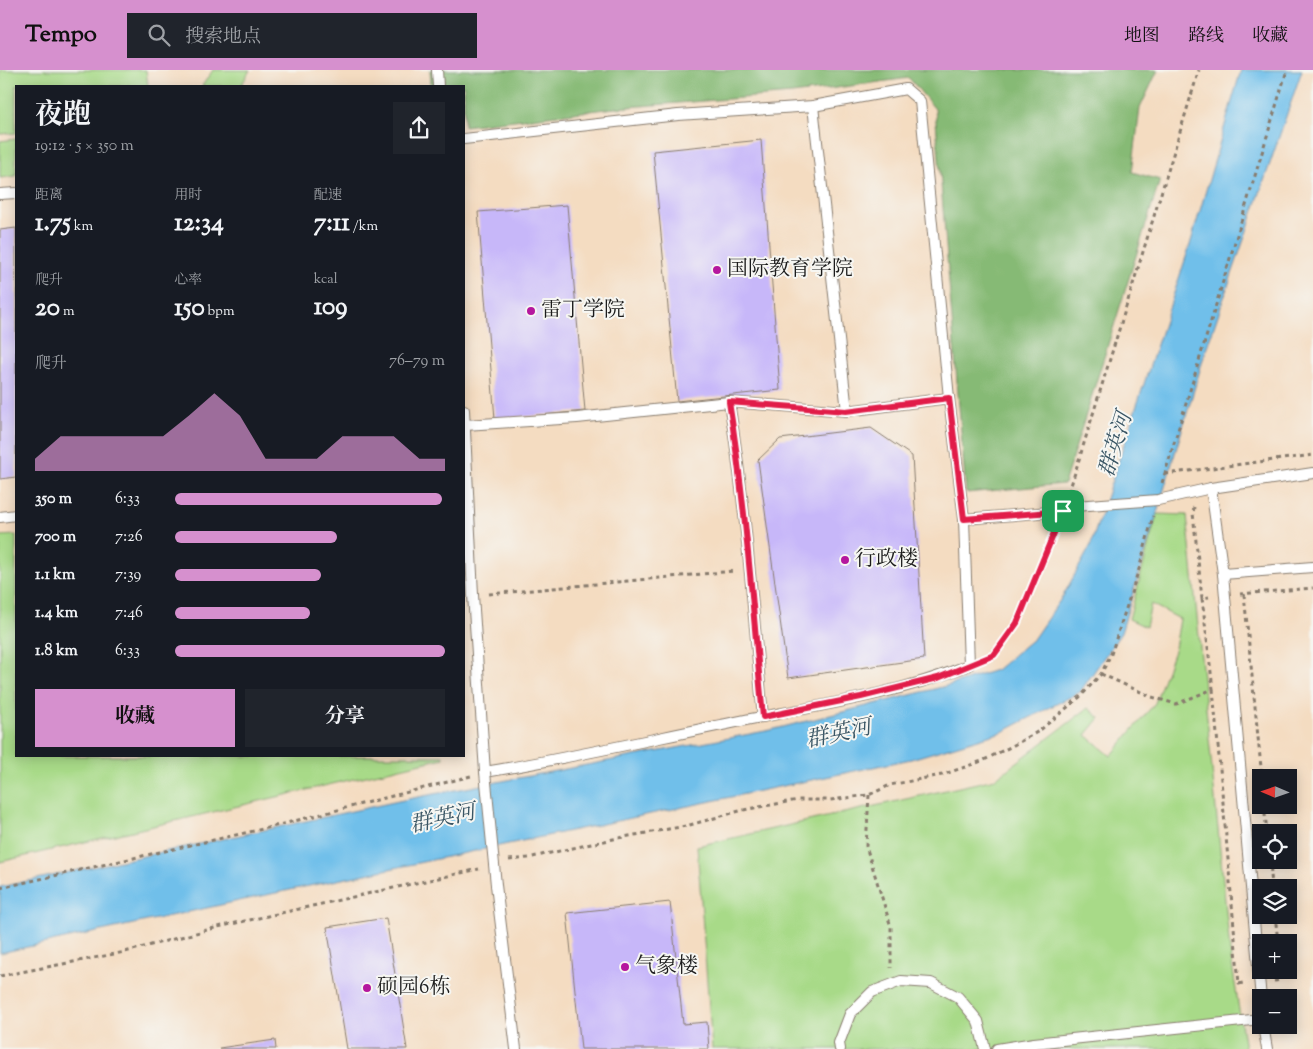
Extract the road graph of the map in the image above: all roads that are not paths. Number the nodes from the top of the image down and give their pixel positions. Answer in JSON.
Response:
{"nodes":[{"id":1,"x":437,"y":70,"type":"edge"},
{"id":2,"x":438,"y":85,"type":"edge"},
{"id":3,"x":813,"y":106,"type":"junction"},
{"id":4,"x":465,"y":139,"type":"edge"},
{"id":5,"x":15,"y":193,"type":"edge"},
{"id":6,"x":0,"y":194,"type":"edge"},
{"id":7,"x":949,"y":398,"type":"junction"},
{"id":8,"x":729,"y":402,"type":"junction"},
{"id":9,"x":846,"y":411,"type":"junction"},
{"id":10,"x":465,"y":425,"type":"joint"},
{"id":11,"x":1313,"y":474,"type":"edge"},
{"id":12,"x":1211,"y":488,"type":"junction"},
{"id":13,"x":15,"y":515,"type":"edge"},
{"id":14,"x":0,"y":517,"type":"edge"},
{"id":15,"x":964,"y":519,"type":"junction"},
{"id":16,"x":1313,"y":567,"type":"edge"},
{"id":17,"x":1223,"y":574,"type":"junction"},
{"id":18,"x":763,"y":717,"type":"junction"},
{"id":19,"x":485,"y":772,"type":"junction"},
{"id":20,"x":1260,"y":989,"type":"edge"},
{"id":21,"x":1252,"y":1020,"type":"edge"},
{"id":22,"x":1265,"y":1034,"type":"edge"},
{"id":23,"x":516,"y":1049,"type":"edge"},
{"id":24,"x":840,"y":1049,"type":"edge"},
{"id":25,"x":985,"y":1049,"type":"edge"},
{"id":26,"x":997,"y":1049,"type":"edge"},
{"id":27,"x":1267,"y":1049,"type":"edge"}],
"edges":[{"from":1,"to":2,"type":"lane"},
{"from":3,"to":4,"type":"lane"},
{"from":3,"to":7,"type":"lane"},
{"from":3,"to":9,"type":"lane"},
{"from":5,"to":6,"type":"lane"},
{"from":7,"to":9,"type":"lane"},
{"from":7,"to":15,"type":"lane"},
{"from":8,"to":9,"type":"lane"},
{"from":8,"to":10,"type":"lane"},
{"from":8,"to":18,"type":"lane"},
{"from":10,"to":19,"type":"lane"},
{"from":11,"to":12,"type":"lane"},
{"from":12,"to":15,"type":"lane"},
{"from":12,"to":17,"type":"lane"},
{"from":13,"to":14,"type":"lane"},
{"from":15,"to":18,"type":"lane"},
{"from":16,"to":17,"type":"lane"},
{"from":17,"to":20,"type":"lane"},
{"from":18,"to":19,"type":"lane"},
{"from":19,"to":23,"type":"lane","bridge":true},
{"from":21,"to":26,"type":"lane"},
{"from":22,"to":27,"type":"lane"},
{"from":24,"to":25,"type":"lane"}]}
